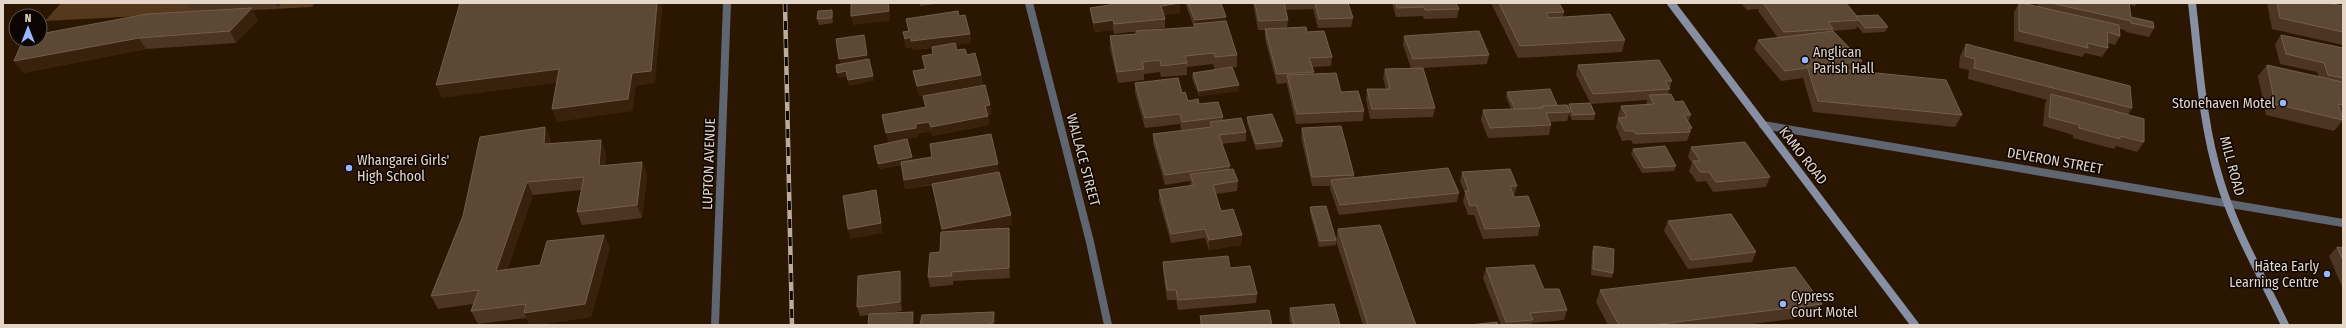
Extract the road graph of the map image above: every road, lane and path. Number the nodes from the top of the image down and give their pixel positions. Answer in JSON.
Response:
{"nodes":[{"id":1,"x":727,"y":3,"type":"edge"},
{"id":2,"x":1029,"y":3,"type":"edge"},
{"id":3,"x":1671,"y":3,"type":"edge"},
{"id":4,"x":2192,"y":3,"type":"edge"},
{"id":5,"x":1762,"y":125,"type":"junction"},
{"id":6,"x":2227,"y":203,"type":"junction"},
{"id":7,"x":2343,"y":223,"type":"edge"},
{"id":8,"x":715,"y":325,"type":"edge"},
{"id":9,"x":1108,"y":325,"type":"edge"},
{"id":10,"x":1915,"y":325,"type":"edge"},
{"id":11,"x":2285,"y":325,"type":"edge"}],
"edges":[{"from":1,"to":8,"type":"street","name":"LUPTON AVENUE"},
{"from":2,"to":9,"type":"street","name":"WALLACE STREET"},
{"from":3,"to":5,"type":"main road","name":"KAMO ROAD"},
{"from":4,"to":6,"type":"main road","name":"MILL ROAD"},
{"from":5,"to":6,"type":"street","name":"DEVERON STREET"},
{"from":5,"to":10,"type":"main road","name":"KAMO ROAD"},
{"from":6,"to":7,"type":"street","name":"DEVERON STREET"},
{"from":6,"to":11,"type":"main road","name":"MILL ROAD"}]}
